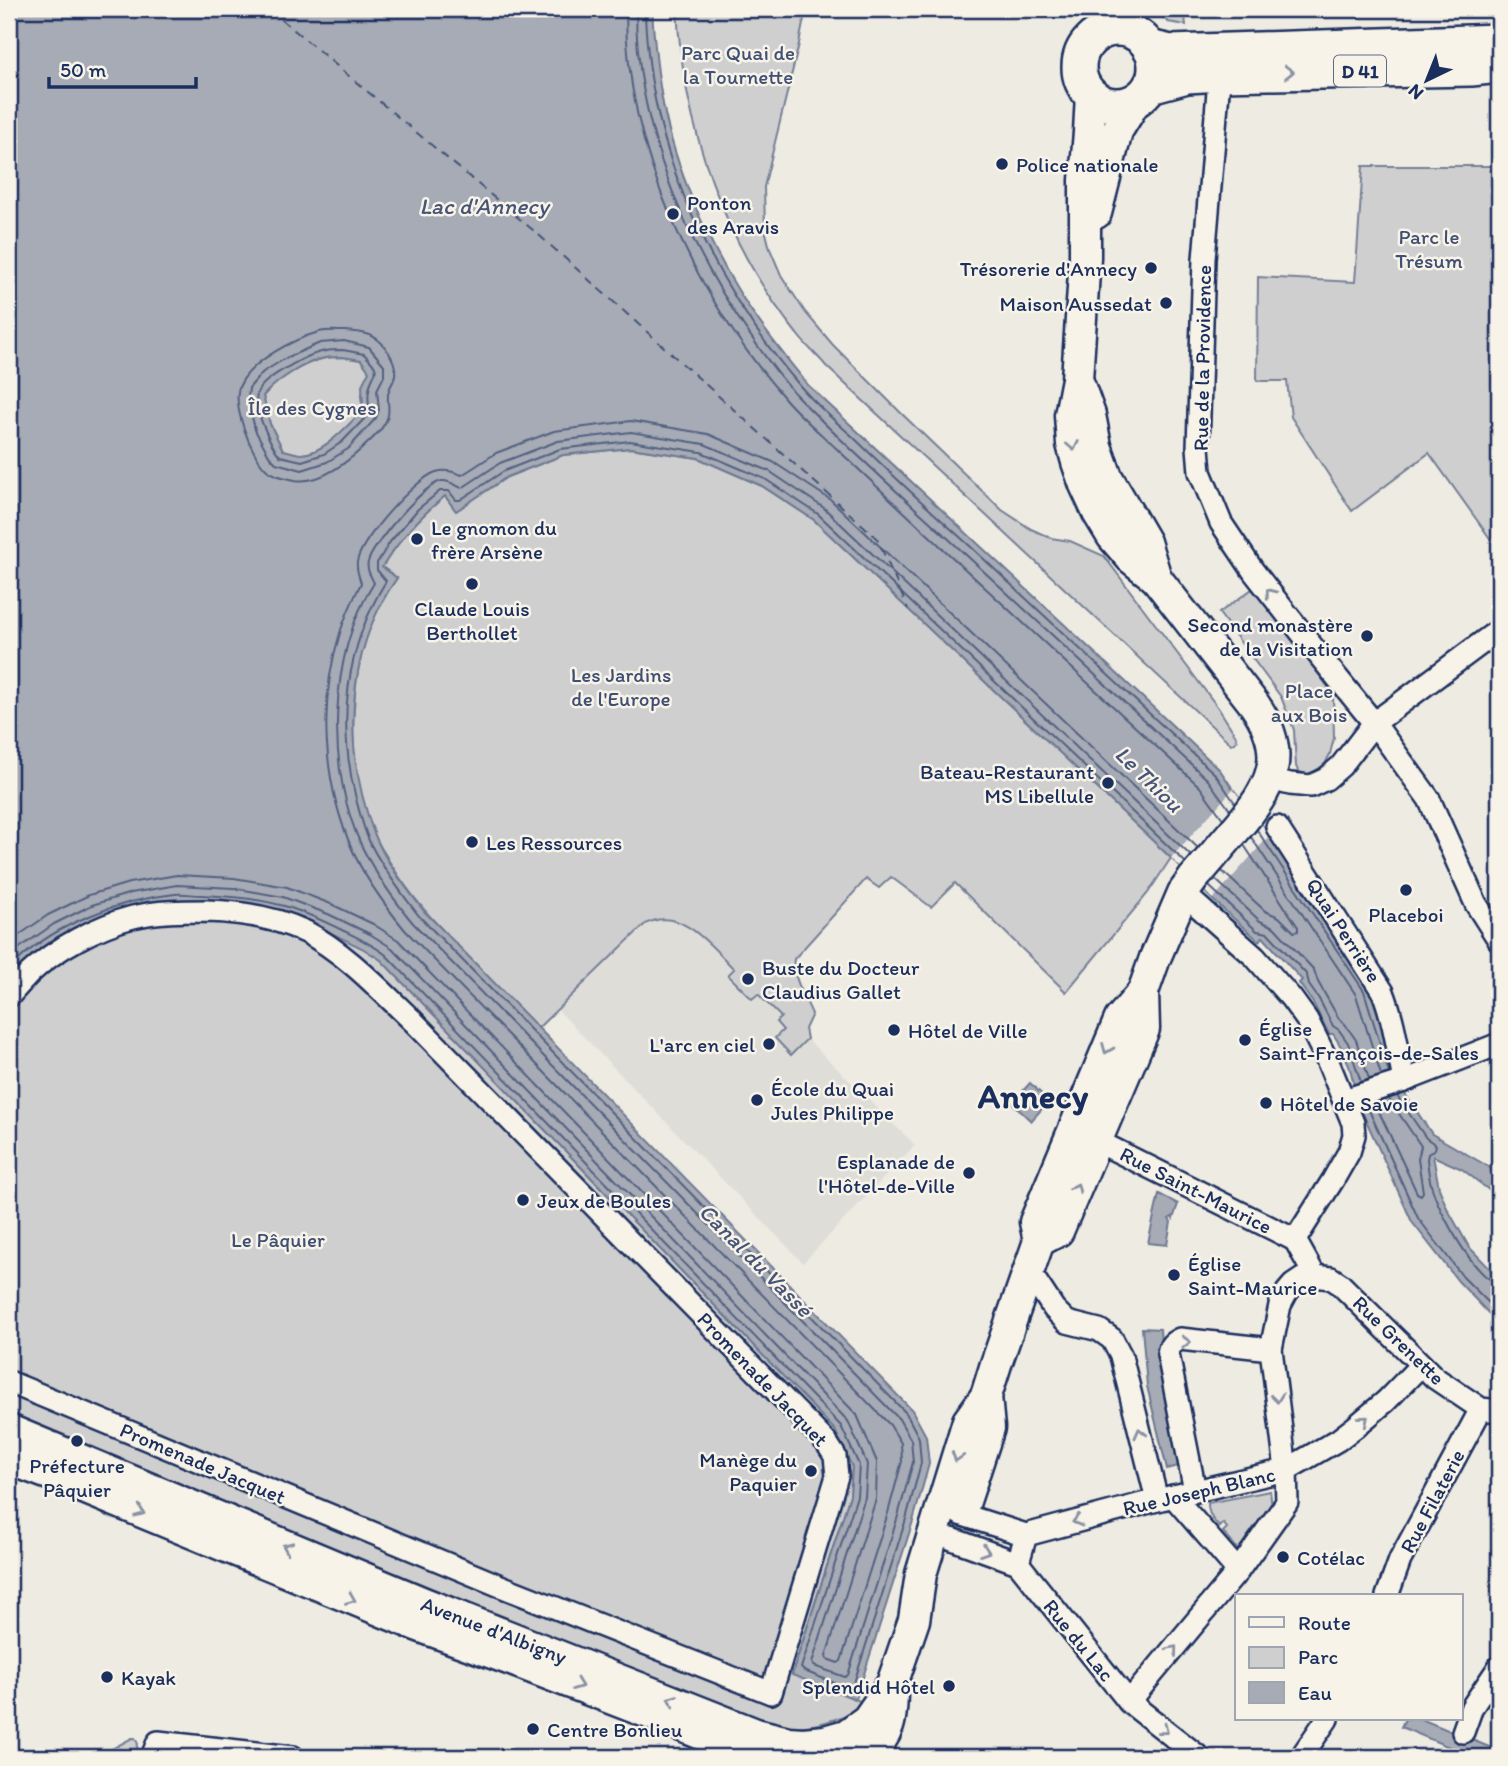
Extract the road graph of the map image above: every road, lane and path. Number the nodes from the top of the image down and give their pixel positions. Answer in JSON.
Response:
{"nodes":[{"id":1,"x":1097,"y":22,"type":"edge"},
{"id":2,"x":1139,"y":30,"type":"edge"},
{"id":3,"x":1499,"y":41,"type":"edge"},
{"id":4,"x":1268,"y":50,"type":"junction"},
{"id":5,"x":1499,"y":65,"type":"edge"},
{"id":6,"x":1221,"y":74,"type":"junction"},
{"id":7,"x":1143,"y":93,"type":"junction"},
{"id":8,"x":1091,"y":94,"type":"junction"},
{"id":9,"x":1085,"y":257,"type":"junction"},
{"id":10,"x":1499,"y":630,"type":"edge"},
{"id":11,"x":1374,"y":723,"type":"junction"},
{"id":12,"x":1270,"y":779,"type":"junction"},
{"id":13,"x":1277,"y":827,"type":"dead end"},
{"id":14,"x":1188,"y":886,"type":"junction"},
{"id":15,"x":1499,"y":940,"type":"edge"},
{"id":16,"x":1143,"y":992,"type":"junction"},
{"id":17,"x":9,"y":996,"type":"edge"},
{"id":18,"x":1499,"y":1044,"type":"edge"},
{"id":19,"x":1402,"y":1082,"type":"junction"},
{"id":20,"x":1349,"y":1098,"type":"junction"},
{"id":21,"x":1097,"y":1141,"type":"junction"},
{"id":22,"x":1294,"y":1240,"type":"junction"},
{"id":23,"x":1039,"y":1241,"type":"junction"},
{"id":24,"x":1030,"y":1271,"type":"junction"},
{"id":25,"x":1315,"y":1276,"type":"junction"},
{"id":26,"x":1271,"y":1349,"type":"junction"},
{"id":27,"x":1421,"y":1365,"type":"junction"},
{"id":28,"x":9,"y":1382,"type":"edge"},
{"id":29,"x":986,"y":1396,"type":"junction"},
{"id":30,"x":1490,"y":1410,"type":"edge"},
{"id":31,"x":9,"y":1430,"type":"edge"},
{"id":32,"x":9,"y":1441,"type":"edge"},
{"id":33,"x":9,"y":1459,"type":"edge"},
{"id":34,"x":90,"y":1464,"type":"junction"},
{"id":35,"x":1286,"y":1470,"type":"junction"},
{"id":36,"x":1195,"y":1491,"type":"junction"},
{"id":37,"x":1165,"y":1498,"type":"junction"},
{"id":38,"x":956,"y":1527,"type":"junction"},
{"id":39,"x":1026,"y":1535,"type":"junction"},
{"id":40,"x":1018,"y":1563,"type":"junction"},
{"id":41,"x":1238,"y":1571,"type":"junction"},
{"id":42,"x":1388,"y":1594,"type":"edge"},
{"id":43,"x":914,"y":1620,"type":"junction"},
{"id":44,"x":1499,"y":1667,"type":"edge"},
{"id":45,"x":892,"y":1684,"type":"junction"},
{"id":46,"x":1129,"y":1702,"type":"junction"},
{"id":47,"x":1326,"y":1720,"type":"edge"},
{"id":48,"x":1463,"y":1732,"type":"dead end"},
{"id":49,"x":155,"y":1750,"type":"edge"},
{"id":50,"x":293,"y":1757,"type":"edge"},
{"id":51,"x":757,"y":1757,"type":"edge"},
{"id":52,"x":866,"y":1757,"type":"edge"},
{"id":53,"x":1199,"y":1757,"type":"edge"},
{"id":54,"x":1301,"y":1757,"type":"edge"}],
"edges":[{"from":1,"to":2,"type":"main road"},
{"from":1,"to":8,"type":"main road"},
{"from":2,"to":4,"type":"main road","number":"D 41"},
{"from":2,"to":7,"type":"main road"},
{"from":3,"to":4,"type":"main road","number":"D 41"},
{"from":4,"to":6,"type":"street"},
{"from":6,"to":5,"type":"main road","number":"D 41","one_way":true},
{"from":6,"to":7,"type":"main road","number":"D 41"},
{"from":11,"to":6,"type":"street","name":"Rue de la Providence","one_way":true},
{"from":7,"to":8,"type":"main road"},
{"from":7,"to":9,"type":"main road"},
{"from":8,"to":9,"type":"main road"},
{"from":9,"to":12,"type":"main road"},
{"from":10,"to":11,"type":"street"},
{"from":11,"to":12,"type":"street"},
{"from":11,"to":15,"type":"street","name":"Rue de la Providence"},
{"from":12,"to":14,"type":"main road"},
{"from":13,"to":19,"type":"street","name":"Quai Perrière"},
{"from":14,"to":16,"type":"main road"},
{"from":14,"to":20,"type":"street"},
{"from":16,"to":21,"type":"main road"},
{"from":16,"to":23,"type":"main road","one_way":true},
{"from":17,"to":28,"type":"street","name":"Promenade Jacquet"},
{"from":18,"to":19,"type":"street"},
{"from":19,"to":20,"type":"street"},
{"from":20,"to":22,"type":"street"},
{"from":21,"to":22,"type":"street","name":"Rue Saint-Maurice"},
{"from":23,"to":21,"type":"main road","one_way":true},
{"from":22,"to":25,"type":"street"},
{"from":23,"to":24,"type":"main road"},
{"from":24,"to":29,"type":"main road"},
{"from":37,"to":24,"type":"street","one_way":true},
{"from":25,"to":26,"type":"street"},
{"from":25,"to":27,"type":"street","name":"Rue Grenette"},
{"from":26,"to":35,"type":"street","one_way":true},
{"from":36,"to":26,"type":"street","one_way":true},
{"from":27,"to":30,"type":"street","name":"Rue Grenette"},
{"from":35,"to":27,"type":"street","name":"Rue Joseph Blanc","one_way":true},
{"from":29,"to":38,"type":"main road"},
{"from":29,"to":43,"type":"main road","one_way":true},
{"from":30,"to":42,"type":"street","name":"Rue Filaterie"},
{"from":31,"to":34,"type":"main road","name":"Avenue d'Albigny"},
{"from":32,"to":34,"type":"street"},
{"from":33,"to":51,"type":"main road","name":"Avenue d'Albigny","one_way":true},
{"from":45,"to":34,"type":"main road","name":"Avenue d'Albigny","one_way":true},
{"from":35,"to":36,"type":"street","name":"Rue Joseph Blanc"},
{"from":35,"to":41,"type":"street"},
{"from":36,"to":37,"type":"street","name":"Rue Joseph Blanc"},
{"from":37,"to":39,"type":"street","name":"Rue Joseph Blanc","one_way":true},
{"from":37,"to":41,"type":"street"},
{"from":38,"to":39,"type":"street"},
{"from":38,"to":40,"type":"street","one_way":true},
{"from":38,"to":43,"type":"main road"},
{"from":39,"to":40,"type":"street"},
{"from":40,"to":46,"type":"street","name":"Rue du Lac"},
{"from":46,"to":41,"type":"street","one_way":true},
{"from":43,"to":45,"type":"main road"},
{"from":44,"to":48,"type":"street"},
{"from":45,"to":52,"type":"main road"},
{"from":46,"to":53,"type":"street","name":"Rue du Lac","one_way":true},
{"from":47,"to":54,"type":"street"},
{"from":49,"to":50,"type":"street"}]}
